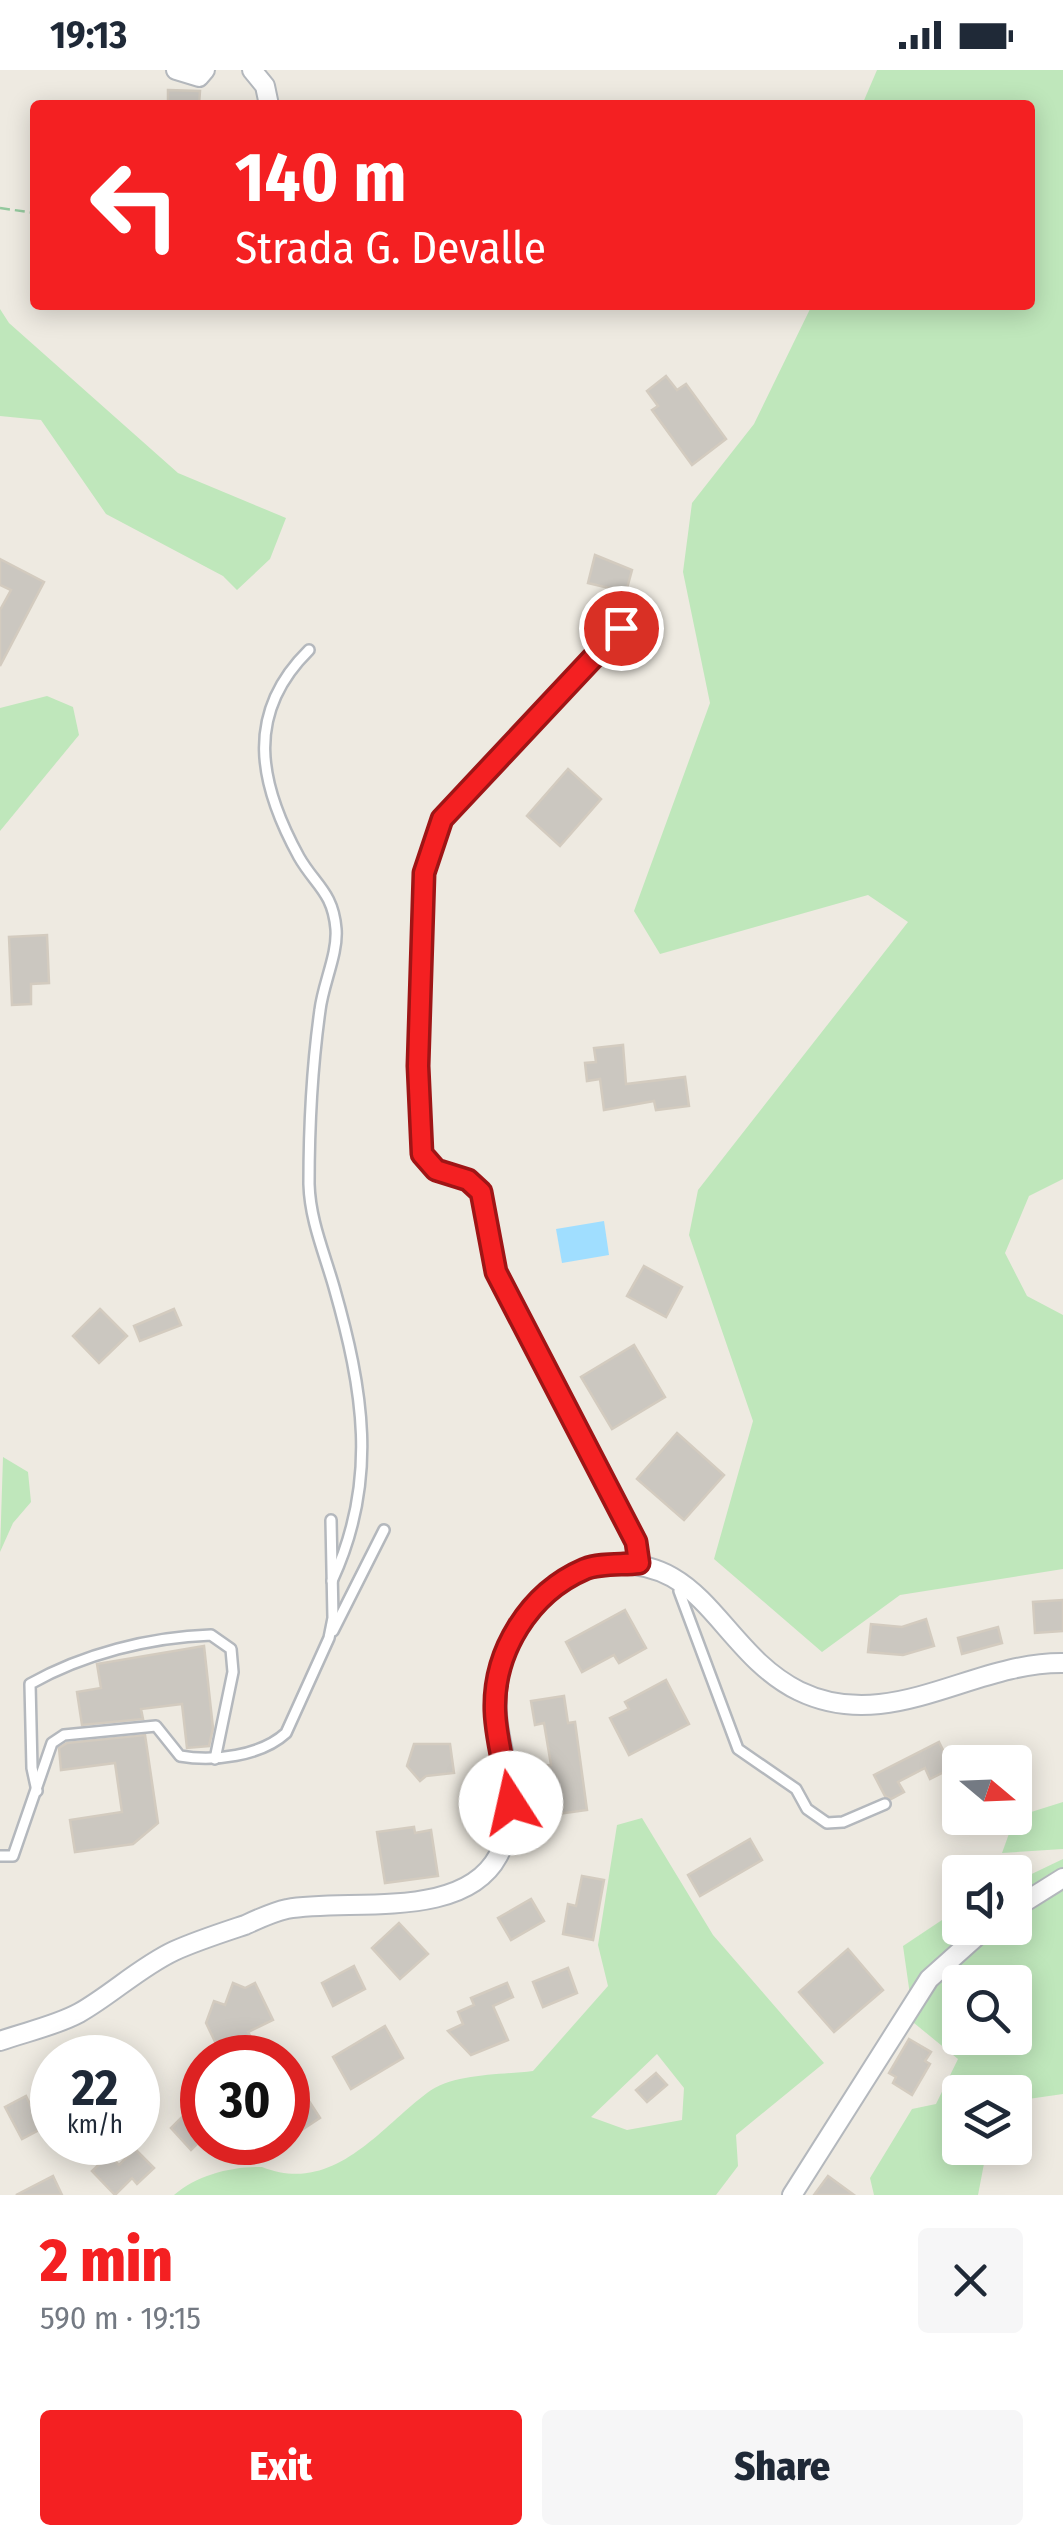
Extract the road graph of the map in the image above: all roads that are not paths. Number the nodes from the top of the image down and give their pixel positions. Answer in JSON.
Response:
{"nodes":[{"id":1,"x":176,"y":70,"type":"edge"},
{"id":2,"x":205,"y":70,"type":"edge"},
{"id":3,"x":252,"y":70,"type":"edge"},
{"id":4,"x":267,"y":100,"type":"edge"},
{"id":5,"x":639,"y":605,"type":"dead end"},
{"id":6,"x":309,"y":650,"type":"dead end"},
{"id":7,"x":331,"y":1520,"type":"dead end"},
{"id":8,"x":384,"y":1530,"type":"dead end"},
{"id":9,"x":639,"y":1563,"type":"junction"},
{"id":10,"x":681,"y":1578,"type":"junction"},
{"id":11,"x":332,"y":1581,"type":"junction"},
{"id":12,"x":329,"y":1638,"type":"junction"},
{"id":13,"x":1063,"y":1663,"type":"edge"},
{"id":14,"x":215,"y":1759,"type":"junction"},
{"id":15,"x":38,"y":1793,"type":"junction"},
{"id":16,"x":886,"y":1804,"type":"dead end"},
{"id":17,"x":0,"y":1856,"type":"edge"},
{"id":18,"x":1063,"y":1878,"type":"edge"},
{"id":19,"x":1032,"y":1897,"type":"edge"},
{"id":20,"x":967,"y":1945,"type":"edge"},
{"id":21,"x":0,"y":2041,"type":"edge"},
{"id":22,"x":792,"y":2195,"type":"edge"}],
"edges":[{"from":1,"to":2,"type":"street"},
{"from":3,"to":4,"type":"street"},
{"from":5,"to":9,"type":"lane"},
{"from":6,"to":11,"type":"lane"},
{"from":7,"to":11,"type":"lane"},
{"from":8,"to":12,"type":"lane"},
{"from":9,"to":10,"type":"street"},
{"from":9,"to":21,"type":"street"},
{"from":10,"to":13,"type":"street"},
{"from":10,"to":16,"type":"lane"},
{"from":11,"to":12,"type":"lane"},
{"from":12,"to":14,"type":"lane"},
{"from":14,"to":15,"type":"lane"},
{"from":14,"to":15,"type":"lane"},
{"from":15,"to":17,"type":"lane"},
{"from":18,"to":19,"type":"street"},
{"from":20,"to":22,"type":"street"}]}
